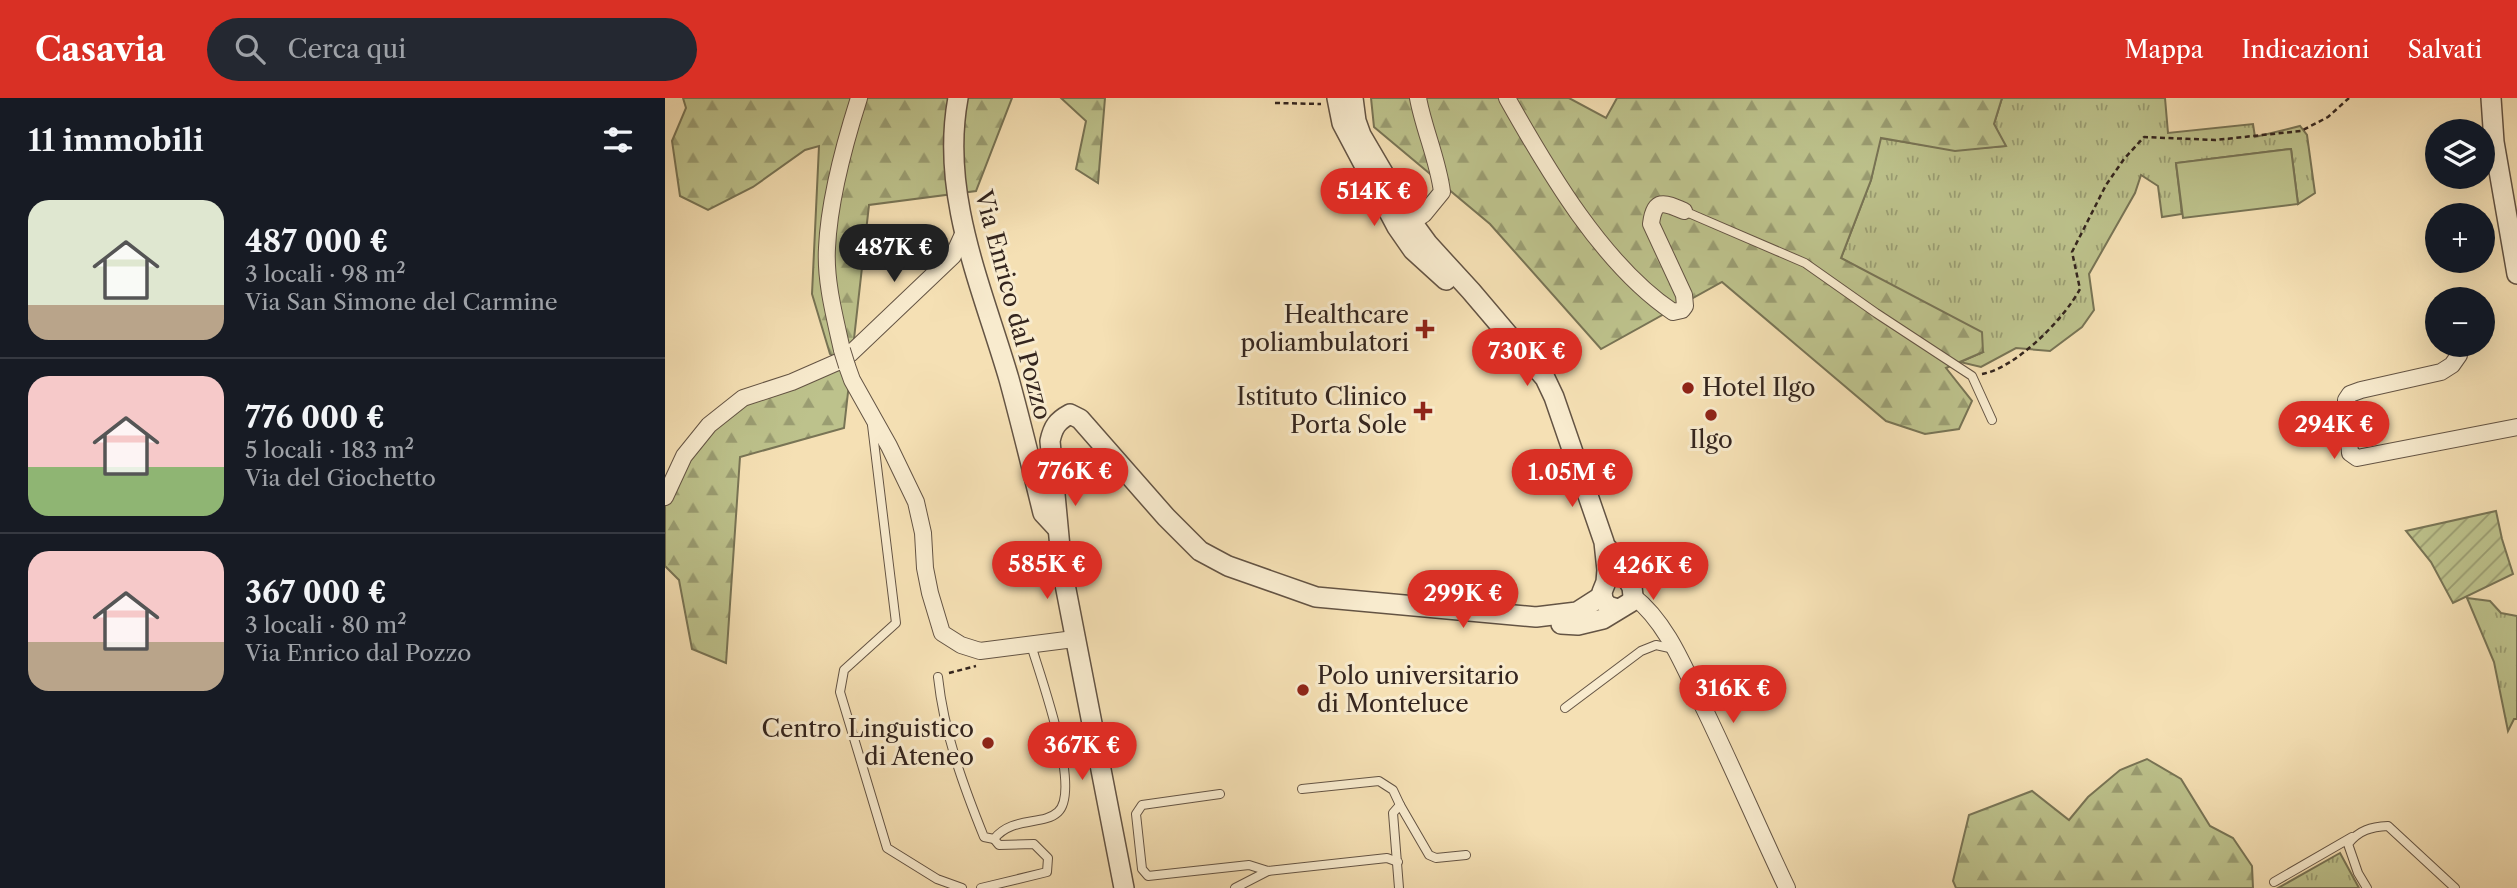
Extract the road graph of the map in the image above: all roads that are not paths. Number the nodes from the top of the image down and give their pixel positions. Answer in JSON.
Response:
{"nodes":[{"id":1,"x":859,"y":98,"type":"edge"},
{"id":2,"x":958,"y":98,"type":"edge"},
{"id":3,"x":1338,"y":98,"type":"edge"},
{"id":4,"x":1353,"y":98,"type":"edge"},
{"id":5,"x":1418,"y":98,"type":"edge"},
{"id":6,"x":1507,"y":98,"type":"edge"},
{"id":7,"x":2491,"y":98,"type":"edge"},
{"id":8,"x":1684,"y":211,"type":"joint"},
{"id":9,"x":1412,"y":222,"type":"junction"},
{"id":10,"x":964,"y":232,"type":"junction"},
{"id":11,"x":2517,"y":274,"type":"edge"},
{"id":12,"x":1484,"y":308,"type":"junction"},
{"id":13,"x":2458,"y":357,"type":"edge"},
{"id":14,"x":845,"y":358,"type":"junction"},
{"id":15,"x":871,"y":418,"type":"junction"},
{"id":16,"x":1992,"y":420,"type":"dead end"},
{"id":17,"x":2517,"y":427,"type":"edge"},
{"id":18,"x":665,"y":497,"type":"edge"},
{"id":19,"x":1057,"y":527,"type":"junction"},
{"id":20,"x":1617,"y":588,"type":"junction"},
{"id":21,"x":1536,"y":617,"type":"junction"},
{"id":22,"x":1074,"y":639,"type":"junction"},
{"id":23,"x":1031,"y":645,"type":"junction"},
{"id":24,"x":1675,"y":650,"type":"junction"},
{"id":25,"x":938,"y":677,"type":"dead end"},
{"id":26,"x":1565,"y":708,"type":"dead end"},
{"id":27,"x":1302,"y":789,"type":"dead end"},
{"id":28,"x":1220,"y":794,"type":"dead end"},
{"id":29,"x":1401,"y":805,"type":"junction"},
{"id":30,"x":2355,"y":835,"type":"junction"},
{"id":31,"x":995,"y":839,"type":"junction"},
{"id":32,"x":1466,"y":855,"type":"dead end"},
{"id":33,"x":1398,"y":862,"type":"junction"},
{"id":34,"x":1268,"y":871,"type":"junction"},
{"id":35,"x":2274,"y":882,"type":"dead end"},
{"id":36,"x":962,"y":888,"type":"edge"},
{"id":37,"x":981,"y":888,"type":"edge"},
{"id":38,"x":1124,"y":888,"type":"edge"},
{"id":39,"x":1235,"y":888,"type":"edge"},
{"id":40,"x":1399,"y":888,"type":"edge"},
{"id":41,"x":1787,"y":888,"type":"edge"},
{"id":42,"x":2367,"y":888,"type":"edge"},
{"id":43,"x":2455,"y":888,"type":"edge"}],
"edges":[{"from":1,"to":14,"type":"street"},
{"from":2,"to":10,"type":"street","name":"Via Enrico dal Pozzo"},
{"from":3,"to":12,"type":"street"},
{"from":4,"to":9,"type":"street"},
{"from":5,"to":9,"type":"street"},
{"from":6,"to":8,"type":"street"},
{"from":7,"to":11,"type":"street"},
{"from":8,"to":16,"type":"lane"},
{"from":9,"to":12,"type":"street"},
{"from":10,"to":14,"type":"street"},
{"from":10,"to":19,"type":"street","name":"Via Enrico dal Pozzo"},
{"from":12,"to":20,"type":"street"},
{"from":13,"to":17,"type":"street"},
{"from":14,"to":15,"type":"street"},
{"from":14,"to":18,"type":"street"},
{"from":15,"to":23,"type":"street"},
{"from":15,"to":36,"type":"lane"},
{"from":19,"to":21,"type":"street"},
{"from":19,"to":22,"type":"street","name":"Via Enrico dal Pozzo"},
{"from":20,"to":21,"type":"street"},
{"from":20,"to":21,"type":"street"},
{"from":20,"to":24,"type":"street"},
{"from":22,"to":23,"type":"street"},
{"from":22,"to":38,"type":"street","name":"Via Enrico dal Pozzo"},
{"from":23,"to":31,"type":"lane"},
{"from":24,"to":26,"type":"lane"},
{"from":24,"to":41,"type":"street"},
{"from":25,"to":31,"type":"lane"},
{"from":27,"to":29,"type":"lane"},
{"from":28,"to":34,"type":"lane"},
{"from":29,"to":32,"type":"lane"},
{"from":29,"to":33,"type":"lane"},
{"from":30,"to":35,"type":"lane"},
{"from":30,"to":42,"type":"lane"},
{"from":30,"to":43,"type":"lane"},
{"from":31,"to":37,"type":"lane"},
{"from":33,"to":34,"type":"lane"},
{"from":33,"to":40,"type":"lane"},
{"from":34,"to":39,"type":"lane"}]}
